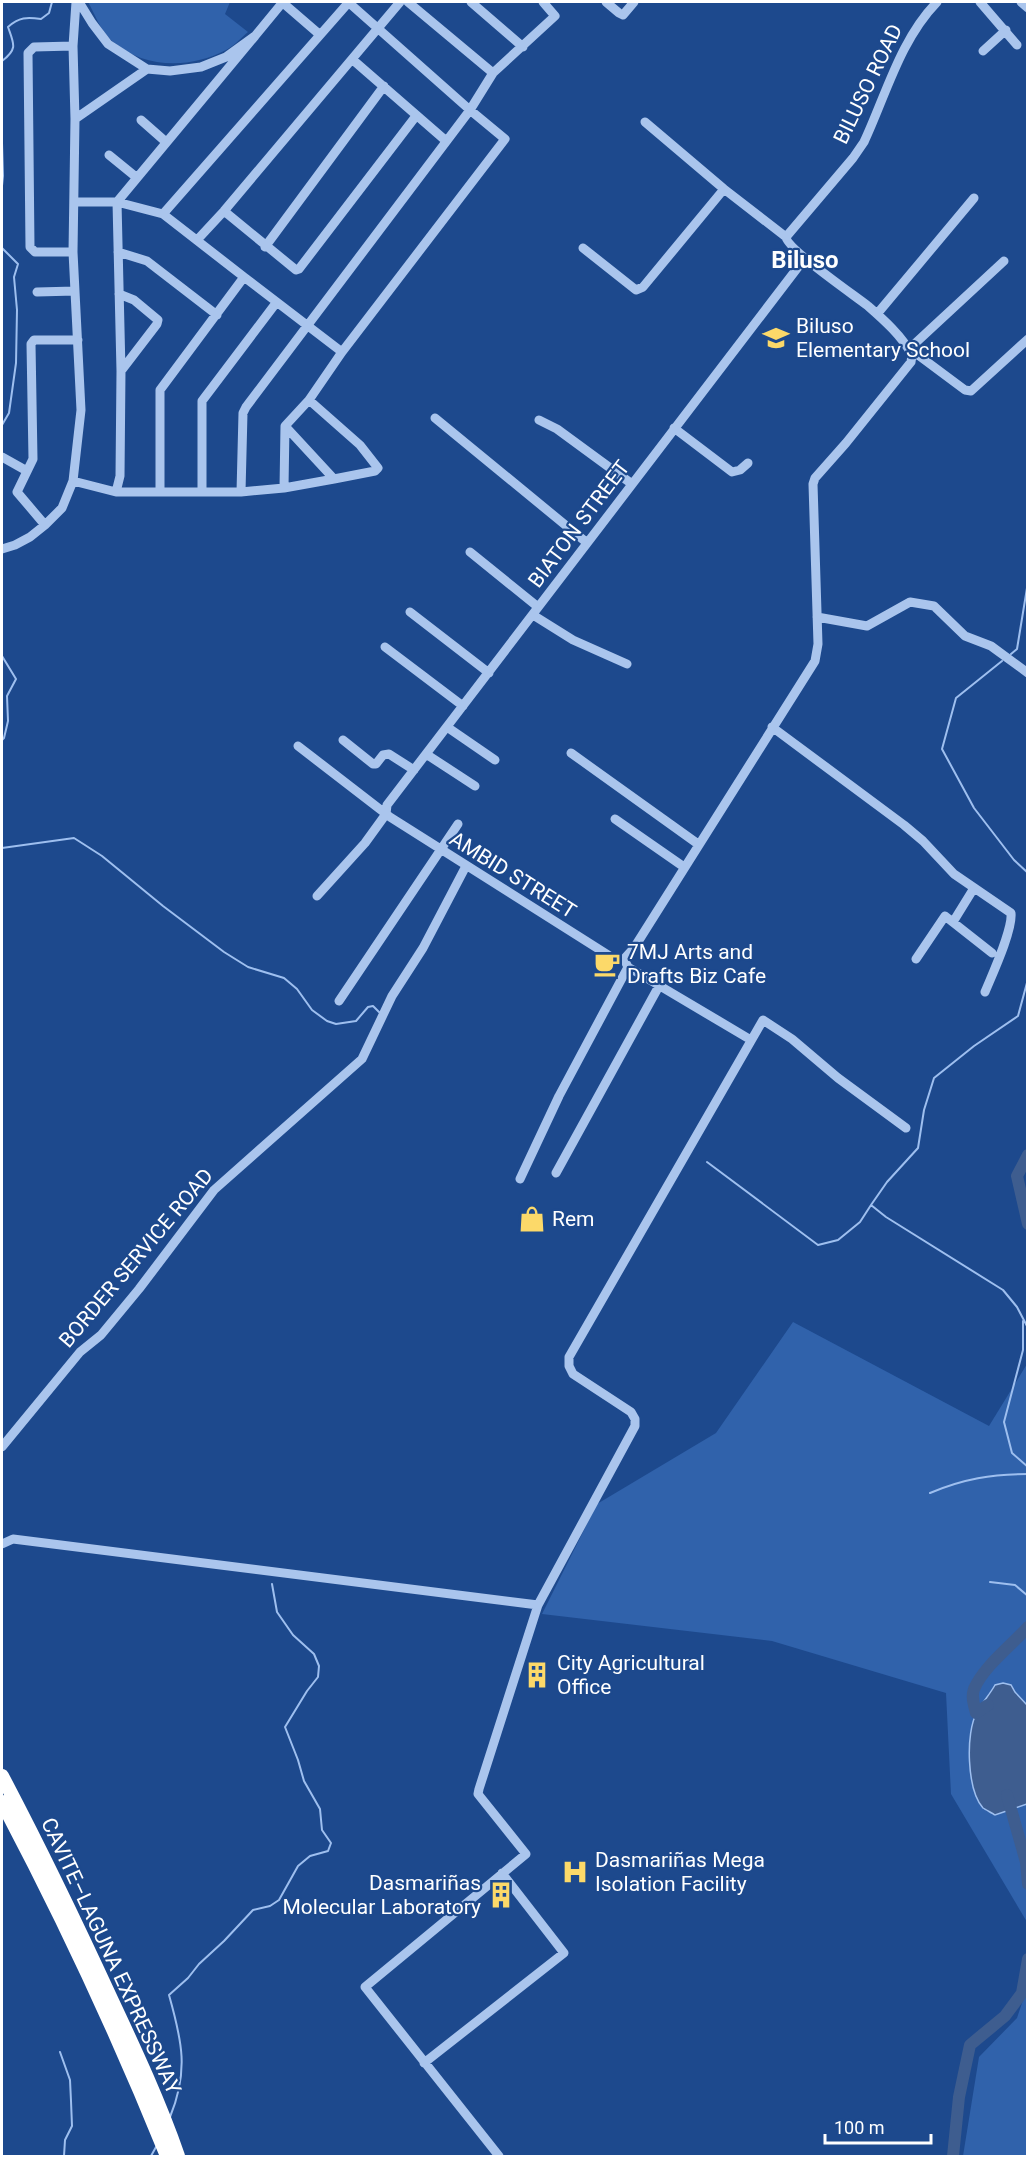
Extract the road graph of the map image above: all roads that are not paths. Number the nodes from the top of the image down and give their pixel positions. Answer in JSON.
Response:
{"nodes":[{"id":1,"x":77,"y":2,"type":"edge"},
{"id":2,"x":282,"y":2,"type":"edge"},
{"id":3,"x":348,"y":2,"type":"edge"},
{"id":4,"x":400,"y":2,"type":"edge"},
{"id":5,"x":408,"y":2,"type":"edge"},
{"id":6,"x":471,"y":2,"type":"edge"},
{"id":7,"x":543,"y":2,"type":"edge"},
{"id":8,"x":606,"y":2,"type":"edge"},
{"id":9,"x":634,"y":2,"type":"edge"},
{"id":10,"x":936,"y":2,"type":"edge"},
{"id":11,"x":980,"y":2,"type":"edge"},
{"id":12,"x":1021,"y":2,"type":"edge"},
{"id":13,"x":1028,"y":8,"type":"edge"},
{"id":14,"x":378,"y":28,"type":"junction"},
{"id":15,"x":1006,"y":30,"type":"junction"},
{"id":16,"x":319,"y":34,"type":"junction"},
{"id":17,"x":255,"y":36,"type":"junction"},
{"id":18,"x":1017,"y":45,"type":"dead end"},
{"id":19,"x":73,"y":46,"type":"junction"},
{"id":20,"x":523,"y":47,"type":"junction"},
{"id":21,"x":983,"y":51,"type":"dead end"},
{"id":22,"x":353,"y":60,"type":"junction"},
{"id":23,"x":147,"y":69,"type":"junction"},
{"id":24,"x":493,"y":73,"type":"junction"},
{"id":25,"x":384,"y":86,"type":"junction"},
{"id":26,"x":470,"y":110,"type":"junction"},
{"id":27,"x":416,"y":116,"type":"junction"},
{"id":28,"x":75,"y":119,"type":"junction"},
{"id":29,"x":141,"y":120,"type":"dead end"},
{"id":30,"x":645,"y":122,"type":"dead end"},
{"id":31,"x":445,"y":140,"type":"junction"},
{"id":32,"x":166,"y":142,"type":"junction"},
{"id":33,"x":109,"y":154,"type":"dead end"},
{"id":34,"x":136,"y":177,"type":"junction"},
{"id":35,"x":724,"y":189,"type":"junction"},
{"id":36,"x":974,"y":198,"type":"dead end"},
{"id":37,"x":75,"y":202,"type":"junction"},
{"id":38,"x":117,"y":202,"type":"junction"},
{"id":39,"x":224,"y":211,"type":"junction"},
{"id":40,"x":163,"y":214,"type":"junction"},
{"id":41,"x":786,"y":237,"type":"junction"},
{"id":42,"x":198,"y":239,"type":"junction"},
{"id":43,"x":266,"y":247,"type":"junction"},
{"id":44,"x":583,"y":248,"type":"dead end"},
{"id":45,"x":73,"y":252,"type":"junction"},
{"id":46,"x":118,"y":252,"type":"junction"},
{"id":47,"x":805,"y":258,"type":"junction"},
{"id":48,"x":1004,"y":261,"type":"dead end"},
{"id":49,"x":244,"y":277,"type":"junction"},
{"id":50,"x":75,"y":291,"type":"junction"},
{"id":51,"x":37,"y":292,"type":"dead end"},
{"id":52,"x":119,"y":294,"type":"junction"},
{"id":53,"x":276,"y":303,"type":"junction"},
{"id":54,"x":877,"y":314,"type":"junction"},
{"id":55,"x":217,"y":315,"type":"junction"},
{"id":56,"x":307,"y":327,"type":"junction"},
{"id":57,"x":1028,"y":339,"type":"edge"},
{"id":58,"x":78,"y":340,"type":"junction"},
{"id":59,"x":342,"y":352,"type":"junction"},
{"id":60,"x":910,"y":352,"type":"junction"},
{"id":61,"x":121,"y":371,"type":"junction"},
{"id":62,"x":309,"y":400,"type":"junction"},
{"id":63,"x":435,"y":417,"type":"dead end"},
{"id":64,"x":539,"y":420,"type":"dead end"},
{"id":65,"x":285,"y":426,"type":"junction"},
{"id":66,"x":674,"y":428,"type":"junction"},
{"id":67,"x":2,"y":457,"type":"edge"},
{"id":68,"x":748,"y":463,"type":"dead end"},
{"id":69,"x":27,"y":471,"type":"junction"},
{"id":70,"x":334,"y":479,"type":"junction"},
{"id":71,"x":73,"y":481,"type":"junction"},
{"id":72,"x":632,"y":484,"type":"junction"},
{"id":73,"x":284,"y":488,"type":"junction"},
{"id":74,"x":116,"y":492,"type":"junction"},
{"id":75,"x":159,"y":492,"type":"junction"},
{"id":76,"x":202,"y":492,"type":"junction"},
{"id":77,"x":241,"y":492,"type":"junction"},
{"id":78,"x":45,"y":525,"type":"junction"},
{"id":79,"x":586,"y":542,"type":"junction"},
{"id":80,"x":2,"y":549,"type":"edge"},
{"id":81,"x":470,"y":552,"type":"dead end"},
{"id":82,"x":536,"y":611,"type":"junction"},
{"id":83,"x":410,"y":612,"type":"dead end"},
{"id":84,"x":816,"y":617,"type":"junction"},
{"id":85,"x":385,"y":647,"type":"dead end"},
{"id":86,"x":627,"y":664,"type":"dead end"},
{"id":87,"x":1028,"y":673,"type":"edge"},
{"id":88,"x":489,"y":674,"type":"junction"},
{"id":89,"x":463,"y":706,"type":"junction"},
{"id":90,"x":447,"y":727,"type":"junction"},
{"id":91,"x":772,"y":727,"type":"junction"},
{"id":92,"x":343,"y":740,"type":"dead end"},
{"id":93,"x":298,"y":746,"type":"dead end"},
{"id":94,"x":571,"y":753,"type":"dead end"},
{"id":95,"x":426,"y":754,"type":"junction"},
{"id":96,"x":495,"y":760,"type":"dead end"},
{"id":97,"x":414,"y":770,"type":"junction"},
{"id":98,"x":475,"y":786,"type":"dead end"},
{"id":99,"x":386,"y":814,"type":"junction"},
{"id":100,"x":615,"y":819,"type":"dead end"},
{"id":101,"x":458,"y":824,"type":"dead end"},
{"id":102,"x":698,"y":844,"type":"junction"},
{"id":103,"x":439,"y":850,"type":"junction"},
{"id":104,"x":466,"y":866,"type":"junction"},
{"id":105,"x":684,"y":867,"type":"junction"},
{"id":106,"x":974,"y":888,"type":"junction"},
{"id":107,"x":317,"y":896,"type":"dead end"},
{"id":108,"x":953,"y":922,"type":"junction"},
{"id":109,"x":992,"y":953,"type":"dead end"},
{"id":110,"x":916,"y":959,"type":"dead end"},
{"id":111,"x":626,"y":963,"type":"junction"},
{"id":112,"x":659,"y":986,"type":"junction"},
{"id":113,"x":985,"y":993,"type":"dead end"},
{"id":114,"x":339,"y":1001,"type":"dead end"},
{"id":115,"x":751,"y":1040,"type":"junction"},
{"id":116,"x":906,"y":1128,"type":"dead end"},
{"id":117,"x":556,"y":1173,"type":"dead end"},
{"id":118,"x":520,"y":1179,"type":"dead end"},
{"id":119,"x":2,"y":1447,"type":"edge"},
{"id":120,"x":2,"y":1544,"type":"edge"},
{"id":121,"x":538,"y":1605,"type":"junction"},
{"id":122,"x":2,"y":1776,"type":"edge"},
{"id":123,"x":2,"y":1802,"type":"edge"},
{"id":124,"x":502,"y":1873,"type":"junction"},
{"id":125,"x":424,"y":2063,"type":"junction"},
{"id":126,"x":157,"y":2119,"type":"junction"},
{"id":127,"x":173,"y":2154,"type":"edge"},
{"id":128,"x":499,"y":2157,"type":"edge"}],
"edges":[{"from":1,"to":19,"type":"street"},
{"from":1,"to":23,"type":"street"},
{"from":2,"to":16,"type":"street"},
{"from":2,"to":17,"type":"street"},
{"from":3,"to":14,"type":"street"},
{"from":3,"to":16,"type":"street"},
{"from":4,"to":14,"type":"street"},
{"from":5,"to":24,"type":"street"},
{"from":6,"to":20,"type":"street"},
{"from":7,"to":20,"type":"street"},
{"from":8,"to":9,"type":"street"},
{"from":10,"to":41,"type":"street","name":"BILUSO ROAD"},
{"from":11,"to":15,"type":"street"},
{"from":12,"to":13,"type":"street"},
{"from":14,"to":22,"type":"street"},
{"from":14,"to":26,"type":"street"},
{"from":15,"to":18,"type":"street"},
{"from":15,"to":21,"type":"street"},
{"from":16,"to":40,"type":"street"},
{"from":17,"to":23,"type":"street"},
{"from":17,"to":32,"type":"street"},
{"from":19,"to":28,"type":"street"},
{"from":19,"to":45,"type":"street"},
{"from":20,"to":24,"type":"street"},
{"from":22,"to":25,"type":"street"},
{"from":22,"to":39,"type":"street"},
{"from":23,"to":28,"type":"street"},
{"from":24,"to":26,"type":"street"},
{"from":25,"to":27,"type":"street"},
{"from":25,"to":43,"type":"street"},
{"from":26,"to":31,"type":"street"},
{"from":26,"to":59,"type":"street"},
{"from":27,"to":31,"type":"street"},
{"from":27,"to":43,"type":"street"},
{"from":28,"to":37,"type":"street"},
{"from":29,"to":32,"type":"street"},
{"from":30,"to":35,"type":"street"},
{"from":31,"to":56,"type":"street"},
{"from":32,"to":34,"type":"street"},
{"from":33,"to":34,"type":"street"},
{"from":34,"to":38,"type":"street"},
{"from":35,"to":41,"type":"street"},
{"from":35,"to":44,"type":"street"},
{"from":36,"to":54,"type":"street"},
{"from":37,"to":38,"type":"street"},
{"from":37,"to":45,"type":"street"},
{"from":38,"to":40,"type":"street"},
{"from":38,"to":46,"type":"street"},
{"from":39,"to":42,"type":"street"},
{"from":39,"to":43,"type":"street"},
{"from":40,"to":42,"type":"street"},
{"from":41,"to":47,"type":"street"},
{"from":42,"to":49,"type":"street"},
{"from":45,"to":50,"type":"street"},
{"from":46,"to":52,"type":"street"},
{"from":46,"to":55,"type":"street"},
{"from":47,"to":54,"type":"street"},
{"from":47,"to":66,"type":"street","name":"BIATON STREET"},
{"from":48,"to":60,"type":"street"},
{"from":49,"to":53,"type":"street"},
{"from":49,"to":55,"type":"street"},
{"from":50,"to":51,"type":"street"},
{"from":50,"to":58,"type":"street"},
{"from":52,"to":61,"type":"street"},
{"from":52,"to":61,"type":"street"},
{"from":53,"to":56,"type":"street"},
{"from":53,"to":76,"type":"street"},
{"from":54,"to":60,"type":"street"},
{"from":55,"to":75,"type":"street"},
{"from":56,"to":59,"type":"street"},
{"from":56,"to":77,"type":"street"},
{"from":57,"to":60,"type":"street"},
{"from":58,"to":69,"type":"street"},
{"from":58,"to":71,"type":"street"},
{"from":59,"to":62,"type":"street"},
{"from":60,"to":84,"type":"street"},
{"from":61,"to":74,"type":"street"},
{"from":62,"to":65,"type":"street"},
{"from":62,"to":70,"type":"street"},
{"from":63,"to":79,"type":"street"},
{"from":64,"to":72,"type":"street"},
{"from":65,"to":70,"type":"street"},
{"from":65,"to":73,"type":"street"},
{"from":66,"to":68,"type":"street"},
{"from":66,"to":72,"type":"street","name":"BIATON STREET"},
{"from":67,"to":69,"type":"street"},
{"from":69,"to":78,"type":"street"},
{"from":70,"to":73,"type":"street"},
{"from":71,"to":74,"type":"street"},
{"from":71,"to":78,"type":"street"},
{"from":72,"to":79,"type":"street","name":"BIATON STREET"},
{"from":73,"to":77,"type":"street"},
{"from":74,"to":75,"type":"street"},
{"from":75,"to":76,"type":"street"},
{"from":76,"to":77,"type":"street"},
{"from":78,"to":80,"type":"street"},
{"from":79,"to":82,"type":"street","name":"BIATON STREET"},
{"from":81,"to":82,"type":"street"},
{"from":82,"to":86,"type":"street"},
{"from":82,"to":88,"type":"street","name":"BIATON STREET"},
{"from":83,"to":88,"type":"street"},
{"from":84,"to":87,"type":"street"},
{"from":84,"to":91,"type":"street"},
{"from":85,"to":89,"type":"street"},
{"from":88,"to":89,"type":"street","name":"BIATON STREET"},
{"from":89,"to":90,"type":"street","name":"BIATON STREET"},
{"from":90,"to":95,"type":"street","name":"BIATON STREET"},
{"from":90,"to":96,"type":"street"},
{"from":91,"to":102,"type":"street"},
{"from":91,"to":106,"type":"street"},
{"from":92,"to":97,"type":"street"},
{"from":93,"to":99,"type":"street","name":"AMBID STREET"},
{"from":94,"to":102,"type":"street"},
{"from":95,"to":97,"type":"street","name":"BIATON STREET"},
{"from":95,"to":98,"type":"street"},
{"from":97,"to":99,"type":"street","name":"BIATON STREET"},
{"from":99,"to":103,"type":"street","name":"AMBID STREET"},
{"from":99,"to":107,"type":"street","name":"BIATON STREET"},
{"from":100,"to":105,"type":"street"},
{"from":101,"to":103,"type":"street"},
{"from":102,"to":105,"type":"street"},
{"from":103,"to":104,"type":"street","name":"AMBID STREET"},
{"from":103,"to":114,"type":"street"},
{"from":104,"to":111,"type":"street","name":"AMBID STREET"},
{"from":104,"to":119,"type":"street","name":"BORDER SERVICE ROAD"},
{"from":105,"to":111,"type":"street"},
{"from":106,"to":108,"type":"street"},
{"from":106,"to":113,"type":"street"},
{"from":108,"to":109,"type":"street"},
{"from":108,"to":110,"type":"street"},
{"from":111,"to":112,"type":"street","name":"AMBID STREET"},
{"from":111,"to":118,"type":"street"},
{"from":112,"to":115,"type":"street","name":"AMBID STREET"},
{"from":112,"to":117,"type":"street"},
{"from":115,"to":116,"type":"street"},
{"from":115,"to":121,"type":"street"},
{"from":120,"to":121,"type":"street"},
{"from":121,"to":124,"type":"street"},
{"from":122,"to":126,"type":"highway","name":"CAVITE–LAGUNA EXPRESSWAY"},
{"from":123,"to":126,"type":"highway","name":"CAVITE–LAGUNA EXPRESSWAY"},
{"from":124,"to":125,"type":"street"},
{"from":124,"to":125,"type":"street"},
{"from":125,"to":128,"type":"street"},
{"from":126,"to":127,"type":"highway","name":"CAVITE–LAGUNA EXPRESSWAY"}]}
